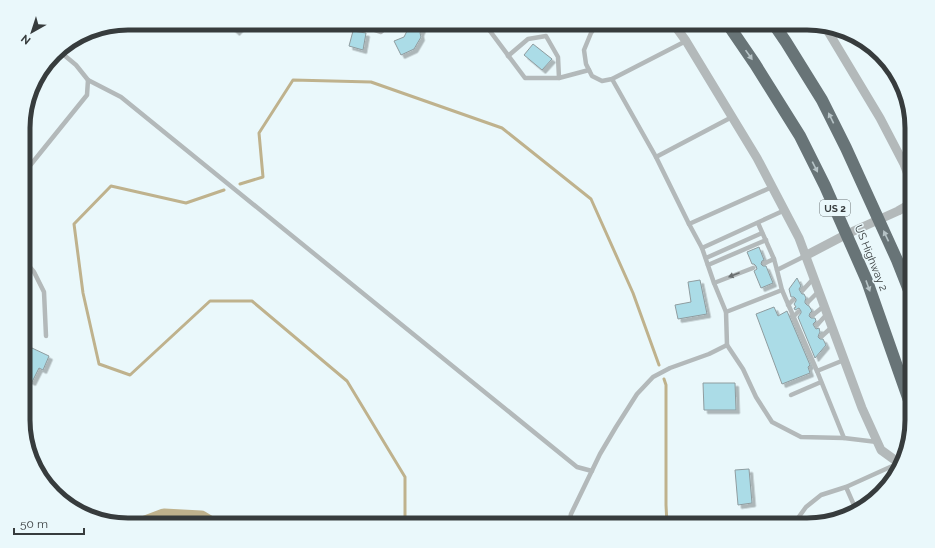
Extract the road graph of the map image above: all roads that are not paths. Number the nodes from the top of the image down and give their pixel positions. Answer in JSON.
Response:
{"nodes":[{"id":1,"x":489,"y":30,"type":"edge"},
{"id":2,"x":593,"y":30,"type":"edge"},
{"id":3,"x":678,"y":30,"type":"edge"},
{"id":4,"x":732,"y":30,"type":"edge"},
{"id":5,"x":778,"y":30,"type":"edge"},
{"id":6,"x":829,"y":32,"type":"edge"},
{"id":7,"x":686,"y":41,"type":"junction"},
{"id":8,"x":63,"y":54,"type":"edge"},
{"id":9,"x":508,"y":56,"type":"junction"},
{"id":10,"x":589,"y":70,"type":"junction"},
{"id":11,"x":560,"y":78,"type":"junction"},
{"id":12,"x":88,"y":80,"type":"junction"},
{"id":13,"x":612,"y":80,"type":"junction"},
{"id":14,"x":732,"y":116,"type":"junction"},
{"id":15,"x":656,"y":157,"type":"junction"},
{"id":16,"x":30,"y":166,"type":"edge"},
{"id":17,"x":905,"y":167,"type":"edge"},
{"id":18,"x":772,"y":187,"type":"junction"},
{"id":19,"x":905,"y":207,"type":"edge"},
{"id":20,"x":785,"y":210,"type":"junction"},
{"id":21,"x":878,"y":220,"type":"junction"},
{"id":22,"x":758,"y":222,"type":"junction"},
{"id":23,"x":689,"y":224,"type":"junction"},
{"id":24,"x":762,"y":233,"type":"junction"},
{"id":25,"x":847,"y":234,"type":"junction"},
{"id":26,"x":766,"y":240,"type":"junction"},
{"id":27,"x":702,"y":248,"type":"junction"},
{"id":28,"x":806,"y":256,"type":"junction"},
{"id":29,"x":706,"y":258,"type":"junction"},
{"id":30,"x":774,"y":259,"type":"junction"},
{"id":31,"x":765,"y":263,"type":"dead end"},
{"id":32,"x":708,"y":265,"type":"junction"},
{"id":33,"x":30,"y":267,"type":"edge"},
{"id":34,"x":753,"y":268,"type":"dead end"},
{"id":35,"x":777,"y":270,"type":"junction"},
{"id":36,"x":814,"y":278,"type":"junction"},
{"id":37,"x":905,"y":280,"type":"edge"},
{"id":38,"x":714,"y":283,"type":"junction"},
{"id":39,"x":782,"y":290,"type":"junction"},
{"id":40,"x":803,"y":290,"type":"dead end"},
{"id":41,"x":818,"y":291,"type":"junction"},
{"id":42,"x":793,"y":300,"type":"dead end"},
{"id":43,"x":808,"y":302,"type":"dead end"},
{"id":44,"x":788,"y":305,"type":"junction"},
{"id":45,"x":826,"y":310,"type":"junction"},
{"id":46,"x":726,"y":312,"type":"junction"},
{"id":47,"x":798,"y":312,"type":"dead end"},
{"id":48,"x":813,"y":315,"type":"dead end"},
{"id":49,"x":793,"y":317,"type":"junction"},
{"id":50,"x":817,"y":325,"type":"dead end"},
{"id":51,"x":832,"y":327,"type":"junction"},
{"id":52,"x":46,"y":336,"type":"dead end"},
{"id":53,"x":807,"y":336,"type":"dead end"},
{"id":54,"x":822,"y":336,"type":"dead end"},
{"id":55,"x":803,"y":340,"type":"junction"},
{"id":56,"x":727,"y":345,"type":"junction"},
{"id":57,"x":812,"y":346,"type":"dead end"},
{"id":58,"x":807,"y":350,"type":"junction"},
{"id":59,"x":844,"y":360,"type":"junction"},
{"id":60,"x":817,"y":371,"type":"junction"},
{"id":61,"x":821,"y":382,"type":"junction"},
{"id":62,"x":905,"y":388,"type":"edge"},
{"id":63,"x":791,"y":395,"type":"dead end"},
{"id":64,"x":844,"y":438,"type":"junction"},
{"id":65,"x":877,"y":442,"type":"junction"},
{"id":66,"x":896,"y":461,"type":"edge"},
{"id":67,"x":894,"y":466,"type":"edge"},
{"id":68,"x":592,"y":471,"type":"junction"},
{"id":69,"x":846,"y":487,"type":"junction"},
{"id":70,"x":854,"y":506,"type":"edge"},
{"id":71,"x":570,"y":518,"type":"edge"},
{"id":72,"x":798,"y":518,"type":"edge"}],
"edges":[{"from":1,"to":9,"type":"lane"},
{"from":2,"to":10,"type":"lane"},
{"from":3,"to":7,"type":"street"},
{"from":4,"to":25,"type":"highway","name":"US Highway 2","number":"US 2","one_way":true},
{"from":21,"to":5,"type":"highway","name":"US Highway 2","one_way":true},
{"from":6,"to":17,"type":"street"},
{"from":7,"to":13,"type":"lane"},
{"from":7,"to":14,"type":"street"},
{"from":8,"to":12,"type":"lane"},
{"from":9,"to":11,"type":"lane"},
{"from":9,"to":11,"type":"lane"},
{"from":10,"to":11,"type":"lane"},
{"from":10,"to":13,"type":"lane"},
{"from":12,"to":16,"type":"lane"},
{"from":12,"to":68,"type":"lane"},
{"from":13,"to":15,"type":"lane"},
{"from":14,"to":15,"type":"lane"},
{"from":14,"to":18,"type":"street"},
{"from":15,"to":23,"type":"lane"},
{"from":18,"to":20,"type":"street"},
{"from":18,"to":23,"type":"lane"},
{"from":19,"to":21,"type":"street"},
{"from":20,"to":22,"type":"lane"},
{"from":20,"to":28,"type":"street"},
{"from":21,"to":25,"type":"street"},
{"from":37,"to":21,"type":"highway","name":"US Highway 2","one_way":true},
{"from":22,"to":24,"type":"lane"},
{"from":22,"to":27,"type":"lane"},
{"from":23,"to":27,"type":"lane"},
{"from":24,"to":26,"type":"lane"},
{"from":24,"to":29,"type":"lane"},
{"from":25,"to":28,"type":"street"},
{"from":25,"to":62,"type":"highway","name":"US Highway 2","number":"US 2","one_way":true},
{"from":26,"to":30,"type":"lane"},
{"from":26,"to":32,"type":"lane"},
{"from":27,"to":29,"type":"lane"},
{"from":28,"to":35,"type":"lane"},
{"from":28,"to":36,"type":"street"},
{"from":29,"to":32,"type":"lane"},
{"from":30,"to":31,"type":"lane"},
{"from":30,"to":35,"type":"lane"},
{"from":32,"to":38,"type":"lane"},
{"from":33,"to":52,"type":"lane"},
{"from":34,"to":38,"type":"lane","one_way":true},
{"from":35,"to":39,"type":"lane"},
{"from":36,"to":40,"type":"lane"},
{"from":36,"to":41,"type":"street"},
{"from":38,"to":46,"type":"lane"},
{"from":39,"to":44,"type":"lane"},
{"from":39,"to":46,"type":"lane"},
{"from":41,"to":43,"type":"lane"},
{"from":41,"to":45,"type":"street"},
{"from":42,"to":44,"type":"lane"},
{"from":44,"to":49,"type":"lane"},
{"from":45,"to":48,"type":"lane"},
{"from":45,"to":50,"type":"lane"},
{"from":45,"to":51,"type":"street"},
{"from":46,"to":56,"type":"lane"},
{"from":47,"to":49,"type":"lane"},
{"from":49,"to":55,"type":"lane"},
{"from":51,"to":54,"type":"lane"},
{"from":51,"to":59,"type":"street"},
{"from":53,"to":55,"type":"lane"},
{"from":55,"to":58,"type":"lane"},
{"from":56,"to":64,"type":"lane"},
{"from":56,"to":68,"type":"lane"},
{"from":57,"to":58,"type":"lane"},
{"from":58,"to":60,"type":"lane"},
{"from":59,"to":60,"type":"lane"},
{"from":59,"to":65,"type":"street"},
{"from":60,"to":61,"type":"lane"},
{"from":61,"to":63,"type":"lane"},
{"from":61,"to":64,"type":"lane"},
{"from":64,"to":65,"type":"lane"},
{"from":65,"to":66,"type":"street"},
{"from":67,"to":69,"type":"lane"},
{"from":68,"to":71,"type":"lane"},
{"from":69,"to":70,"type":"lane"},
{"from":69,"to":72,"type":"lane"}]}
